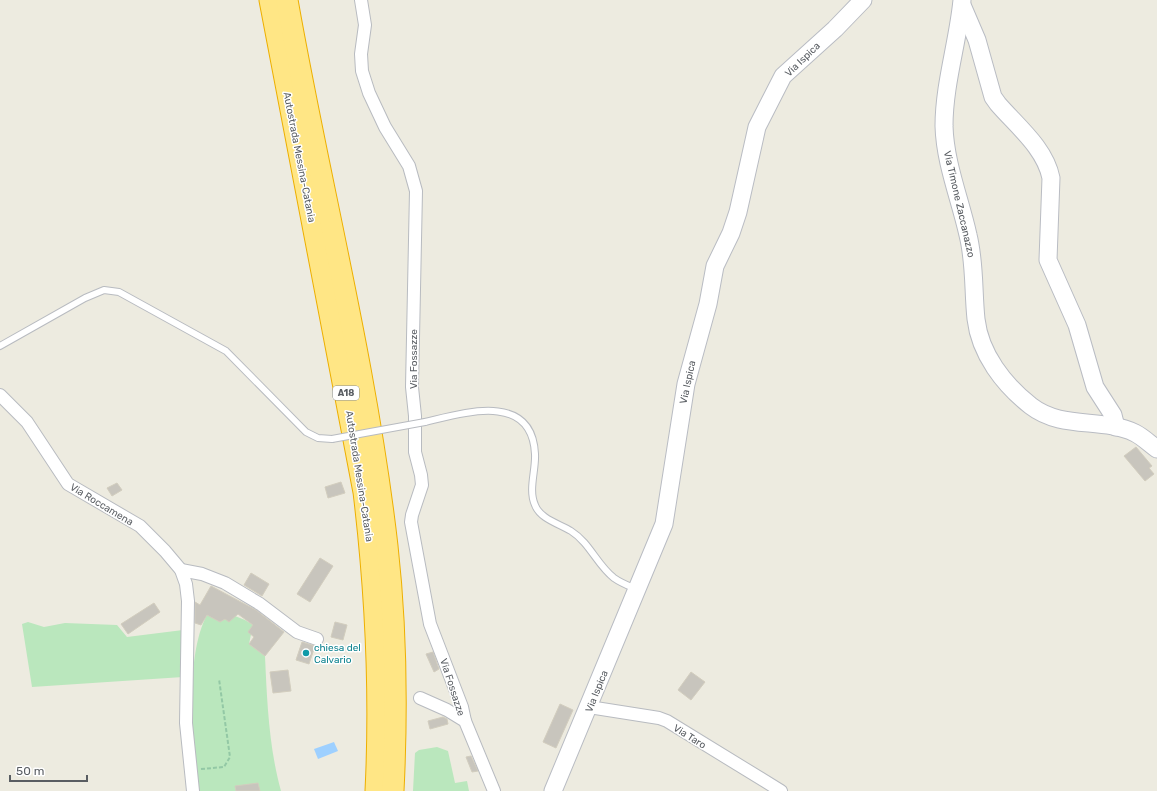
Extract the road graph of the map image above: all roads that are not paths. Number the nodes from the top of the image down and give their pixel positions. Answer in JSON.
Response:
{"nodes":[{"id":1,"x":270,"y":0,"type":"edge"},
{"id":2,"x":287,"y":0,"type":"edge"},
{"id":3,"x":361,"y":0,"type":"edge"},
{"id":4,"x":863,"y":0,"type":"edge"},
{"id":5,"x":961,"y":5,"type":"edge"},
{"id":6,"x":957,"y":36,"type":"junction"},
{"id":7,"x":977,"y":40,"type":"junction"},
{"id":8,"x":0,"y":346,"type":"edge"},
{"id":9,"x":0,"y":396,"type":"edge"},
{"id":10,"x":1116,"y":427,"type":"junction"},
{"id":11,"x":1157,"y":449,"type":"edge"},
{"id":12,"x":181,"y":570,"type":"junction"},
{"id":13,"x":636,"y":589,"type":"junction"},
{"id":14,"x":318,"y":639,"type":"dead end"},
{"id":15,"x":420,"y":698,"type":"dead end"},
{"id":16,"x":589,"y":707,"type":"junction"},
{"id":17,"x":465,"y":721,"type":"junction"},
{"id":18,"x":193,"y":791,"type":"edge"},
{"id":19,"x":376,"y":791,"type":"edge"},
{"id":20,"x":393,"y":791,"type":"edge"},
{"id":21,"x":494,"y":791,"type":"edge"},
{"id":22,"x":553,"y":791,"type":"edge"},
{"id":23,"x":781,"y":791,"type":"edge"}],
"edges":[{"from":1,"to":19,"type":"highway","name":"Autostrada Messina-Catania","number":"A18"},
{"from":2,"to":20,"type":"highway","name":"Autostrada Messina-Catania","number":"A18"},
{"from":3,"to":17,"type":"street","name":"Via Fossazze"},
{"from":4,"to":13,"type":"street","name":"Via Ispica"},
{"from":5,"to":6,"type":"street","name":"Via Timone Zaccanazzo"},
{"from":5,"to":7,"type":"street"},
{"from":6,"to":7,"type":"street"},
{"from":6,"to":10,"type":"street","name":"Via Timone Zaccanazzo"},
{"from":7,"to":10,"type":"street"},
{"from":8,"to":13,"type":"lane","bridge":true},
{"from":9,"to":12,"type":"street","name":"Via Roccamena"},
{"from":10,"to":11,"type":"street","name":"Via Timone Zaccanazzo"},
{"from":12,"to":14,"type":"street"},
{"from":12,"to":18,"type":"street","name":"Via Roccamena"},
{"from":13,"to":16,"type":"street","name":"Via Ispica"},
{"from":15,"to":17,"type":"street"},
{"from":16,"to":22,"type":"street","name":"Via Ispica"},
{"from":16,"to":23,"type":"street","name":"Via Taro"},
{"from":17,"to":21,"type":"street"}]}
